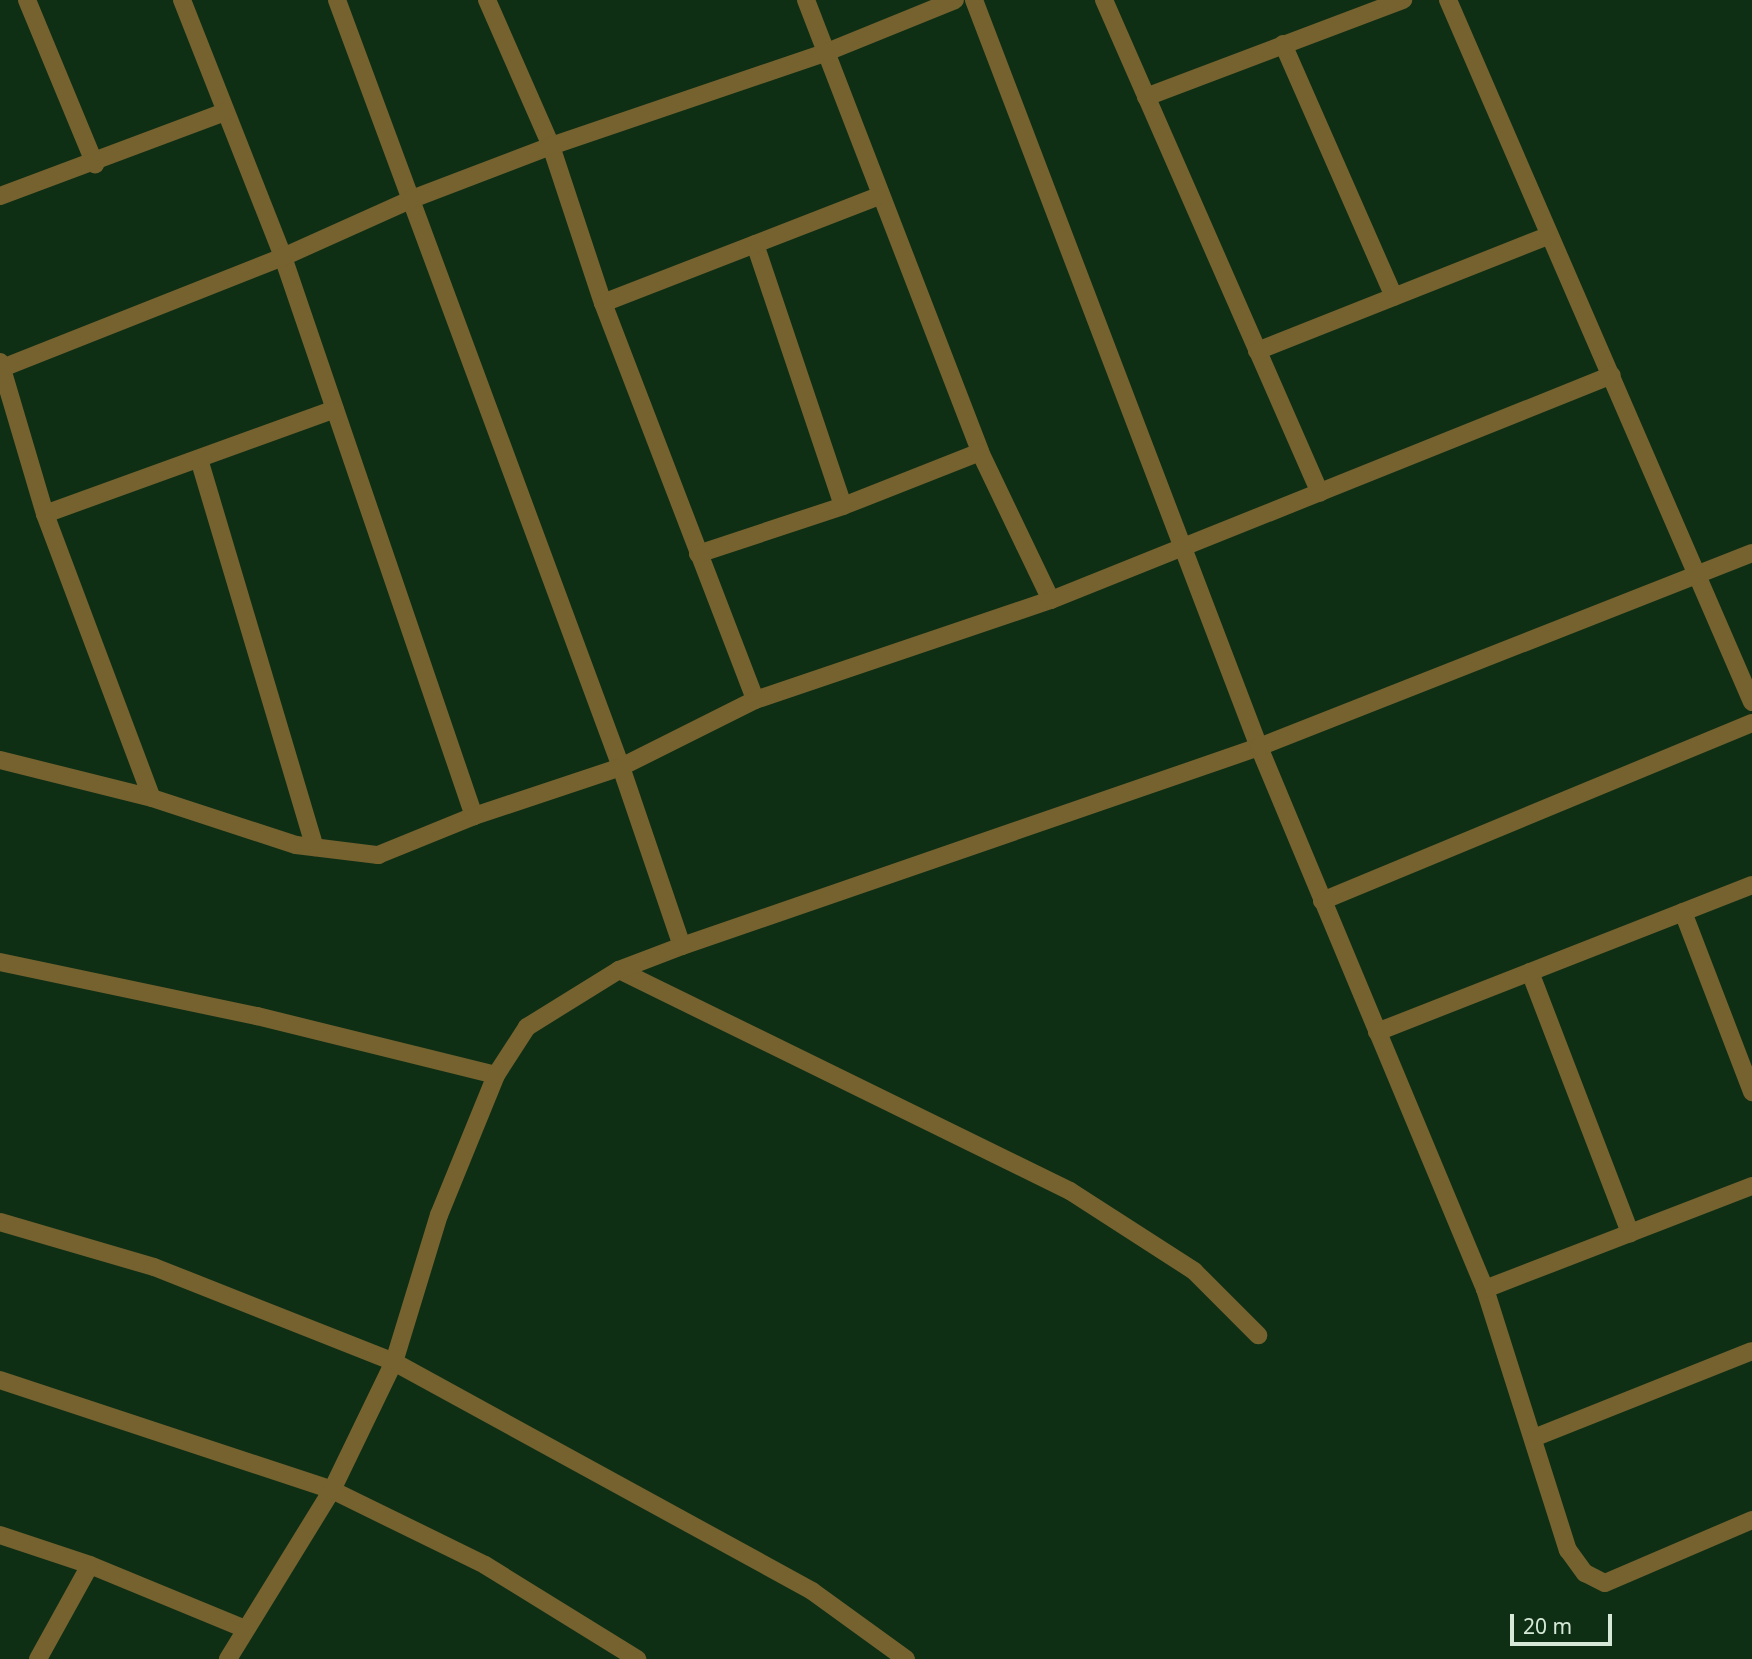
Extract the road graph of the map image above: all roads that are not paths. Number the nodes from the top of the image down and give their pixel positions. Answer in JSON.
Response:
{"nodes":[{"id":1,"x":27,"y":0,"type":"edge"},
{"id":2,"x":182,"y":0,"type":"edge"},
{"id":3,"x":337,"y":0,"type":"edge"},
{"id":4,"x":806,"y":0,"type":"edge"},
{"id":5,"x":955,"y":0,"type":"edge"},
{"id":6,"x":974,"y":0,"type":"edge"},
{"id":7,"x":1104,"y":0,"type":"edge"},
{"id":8,"x":1403,"y":0,"type":"edge"},
{"id":9,"x":1448,"y":0,"type":"edge"},
{"id":10,"x":491,"y":1,"type":"edge"},
{"id":11,"x":1283,"y":44,"type":"junction"},
{"id":12,"x":827,"y":52,"type":"junction"},
{"id":13,"x":1146,"y":97,"type":"junction"},
{"id":14,"x":225,"y":112,"type":"junction"},
{"id":15,"x":551,"y":146,"type":"junction"},
{"id":16,"x":94,"y":164,"type":"junction"},
{"id":17,"x":881,"y":195,"type":"junction"},
{"id":18,"x":0,"y":196,"type":"edge"},
{"id":19,"x":412,"y":199,"type":"junction"},
{"id":20,"x":1548,"y":236,"type":"junction"},
{"id":21,"x":755,"y":244,"type":"junction"},
{"id":22,"x":283,"y":257,"type":"junction"},
{"id":23,"x":1394,"y":297,"type":"junction"},
{"id":24,"x":603,"y":303,"type":"junction"},
{"id":25,"x":1257,"y":351,"type":"junction"},
{"id":26,"x":1,"y":366,"type":"edge"},
{"id":27,"x":1612,"y":375,"type":"junction"},
{"id":28,"x":335,"y":409,"type":"junction"},
{"id":29,"x":980,"y":452,"type":"junction"},
{"id":30,"x":199,"y":459,"type":"junction"},
{"id":31,"x":1320,"y":493,"type":"junction"},
{"id":32,"x":843,"y":506,"type":"junction"},
{"id":33,"x":45,"y":514,"type":"junction"},
{"id":34,"x":1182,"y":544,"type":"junction"},
{"id":35,"x":1752,"y":553,"type":"edge"},
{"id":36,"x":698,"y":554,"type":"junction"},
{"id":37,"x":1698,"y":575,"type":"junction"},
{"id":38,"x":1051,"y":600,"type":"junction"},
{"id":39,"x":755,"y":700,"type":"junction"},
{"id":40,"x":1752,"y":702,"type":"edge"},
{"id":41,"x":1752,"y":723,"type":"edge"},
{"id":42,"x":1259,"y":747,"type":"junction"},
{"id":43,"x":0,"y":760,"type":"edge"},
{"id":44,"x":621,"y":767,"type":"junction"},
{"id":45,"x":152,"y":798,"type":"junction"},
{"id":46,"x":474,"y":816,"type":"junction"},
{"id":47,"x":315,"y":847,"type":"junction"},
{"id":48,"x":1752,"y":885,"type":"edge"},
{"id":49,"x":1322,"y":901,"type":"junction"},
{"id":50,"x":1683,"y":912,"type":"junction"},
{"id":51,"x":682,"y":946,"type":"junction"},
{"id":52,"x":0,"y":962,"type":"edge"},
{"id":53,"x":619,"y":970,"type":"junction"},
{"id":54,"x":1530,"y":972,"type":"junction"},
{"id":55,"x":1377,"y":1032,"type":"junction"},
{"id":56,"x":496,"y":1075,"type":"junction"},
{"id":57,"x":1752,"y":1092,"type":"edge"},
{"id":58,"x":1752,"y":1186,"type":"edge"},
{"id":59,"x":0,"y":1222,"type":"edge"},
{"id":60,"x":1630,"y":1233,"type":"junction"},
{"id":61,"x":1485,"y":1289,"type":"junction"},
{"id":62,"x":1258,"y":1335,"type":"dead end"},
{"id":63,"x":1752,"y":1351,"type":"edge"},
{"id":64,"x":394,"y":1362,"type":"junction"},
{"id":65,"x":0,"y":1380,"type":"edge"},
{"id":66,"x":1535,"y":1437,"type":"junction"},
{"id":67,"x":332,"y":1490,"type":"junction"},
{"id":68,"x":1752,"y":1520,"type":"edge"},
{"id":69,"x":0,"y":1535,"type":"edge"},
{"id":70,"x":90,"y":1565,"type":"junction"},
{"id":71,"x":245,"y":1629,"type":"junction"},
{"id":72,"x":38,"y":1659,"type":"edge"},
{"id":73,"x":228,"y":1659,"type":"edge"},
{"id":74,"x":636,"y":1659,"type":"edge"},
{"id":75,"x":906,"y":1659,"type":"edge"}],
"edges":[{"from":1,"to":16,"type":"street"},
{"from":2,"to":14,"type":"street"},
{"from":3,"to":19,"type":"street"},
{"from":4,"to":12,"type":"street"},
{"from":5,"to":12,"type":"street"},
{"from":6,"to":34,"type":"street"},
{"from":7,"to":13,"type":"street"},
{"from":8,"to":11,"type":"street"},
{"from":9,"to":20,"type":"street"},
{"from":10,"to":15,"type":"street"},
{"from":11,"to":13,"type":"street"},
{"from":11,"to":23,"type":"street"},
{"from":12,"to":15,"type":"street"},
{"from":12,"to":17,"type":"street"},
{"from":13,"to":25,"type":"street"},
{"from":14,"to":16,"type":"street"},
{"from":14,"to":22,"type":"street"},
{"from":15,"to":19,"type":"street"},
{"from":15,"to":24,"type":"street"},
{"from":16,"to":18,"type":"street"},
{"from":17,"to":21,"type":"street"},
{"from":17,"to":29,"type":"street"},
{"from":19,"to":22,"type":"street"},
{"from":19,"to":44,"type":"street"},
{"from":20,"to":23,"type":"street"},
{"from":20,"to":27,"type":"street"},
{"from":21,"to":24,"type":"street"},
{"from":21,"to":32,"type":"street"},
{"from":22,"to":26,"type":"street"},
{"from":22,"to":28,"type":"street"},
{"from":23,"to":25,"type":"street"},
{"from":24,"to":36,"type":"street"},
{"from":25,"to":31,"type":"street"},
{"from":26,"to":33,"type":"street"},
{"from":27,"to":31,"type":"street"},
{"from":27,"to":37,"type":"street"},
{"from":28,"to":30,"type":"street"},
{"from":28,"to":46,"type":"street"},
{"from":29,"to":32,"type":"street"},
{"from":29,"to":38,"type":"street"},
{"from":30,"to":33,"type":"street"},
{"from":30,"to":47,"type":"street"},
{"from":31,"to":34,"type":"street"},
{"from":32,"to":36,"type":"street"},
{"from":33,"to":45,"type":"street"},
{"from":34,"to":38,"type":"street"},
{"from":34,"to":42,"type":"street"},
{"from":35,"to":37,"type":"street"},
{"from":36,"to":39,"type":"street"},
{"from":37,"to":40,"type":"street"},
{"from":37,"to":42,"type":"street"},
{"from":38,"to":39,"type":"street"},
{"from":39,"to":44,"type":"street"},
{"from":41,"to":49,"type":"street"},
{"from":42,"to":49,"type":"street"},
{"from":42,"to":51,"type":"street"},
{"from":43,"to":45,"type":"street"},
{"from":44,"to":46,"type":"street"},
{"from":44,"to":51,"type":"street"},
{"from":45,"to":47,"type":"street"},
{"from":46,"to":47,"type":"street"},
{"from":48,"to":50,"type":"street"},
{"from":49,"to":55,"type":"street"},
{"from":50,"to":54,"type":"street"},
{"from":50,"to":57,"type":"street"},
{"from":51,"to":53,"type":"street"},
{"from":52,"to":56,"type":"street"},
{"from":53,"to":56,"type":"street"},
{"from":53,"to":62,"type":"street"},
{"from":54,"to":55,"type":"street"},
{"from":54,"to":60,"type":"street"},
{"from":55,"to":61,"type":"street"},
{"from":56,"to":64,"type":"street"},
{"from":58,"to":60,"type":"street"},
{"from":59,"to":64,"type":"street"},
{"from":60,"to":61,"type":"street"},
{"from":61,"to":66,"type":"street"},
{"from":63,"to":66,"type":"street"},
{"from":64,"to":67,"type":"street"},
{"from":64,"to":75,"type":"street"},
{"from":65,"to":67,"type":"street"},
{"from":66,"to":68,"type":"street"},
{"from":67,"to":71,"type":"street"},
{"from":67,"to":74,"type":"street"},
{"from":69,"to":70,"type":"street"},
{"from":70,"to":71,"type":"street"},
{"from":70,"to":72,"type":"street"},
{"from":71,"to":73,"type":"street"}]}
